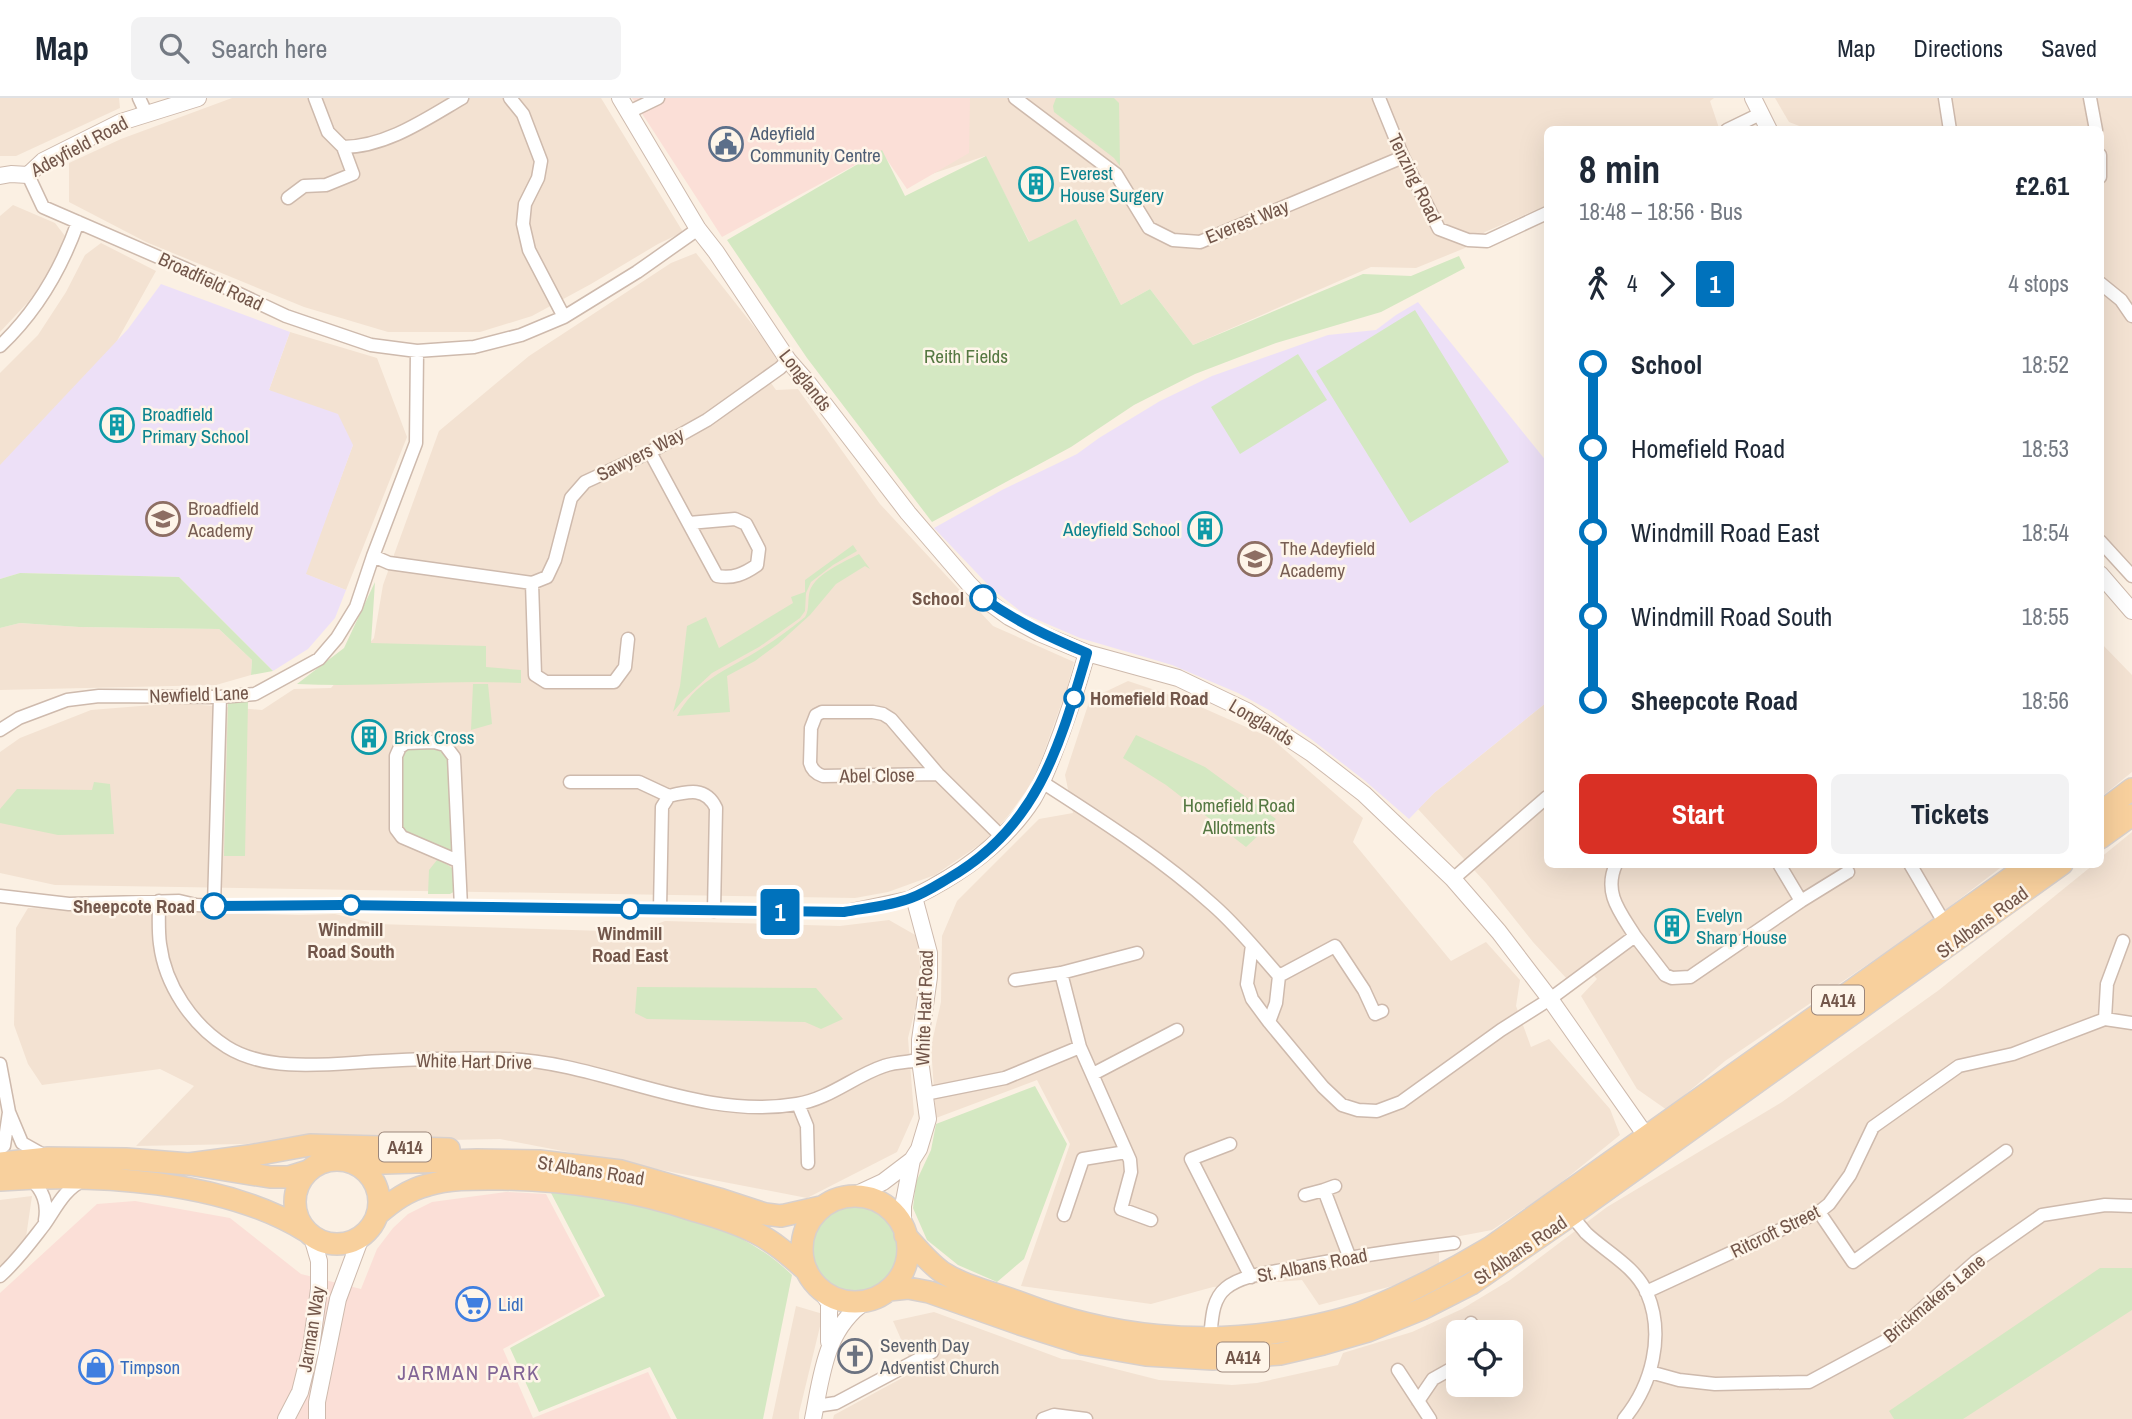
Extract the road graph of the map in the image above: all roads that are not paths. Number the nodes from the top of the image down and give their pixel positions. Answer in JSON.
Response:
{"nodes":[{"id":1,"x":198,"y":98,"type":"edge"},
{"id":2,"x":315,"y":98,"type":"edge"},
{"id":3,"x":462,"y":98,"type":"edge"},
{"id":4,"x":510,"y":98,"type":"edge"},
{"id":5,"x":620,"y":98,"type":"edge"},
{"id":6,"x":658,"y":98,"type":"edge"},
{"id":7,"x":1015,"y":98,"type":"edge"},
{"id":8,"x":1040,"y":98,"type":"edge"},
{"id":9,"x":1379,"y":98,"type":"edge"},
{"id":10,"x":1752,"y":98,"type":"edge"},
{"id":11,"x":1945,"y":98,"type":"edge"},
{"id":12,"x":2090,"y":98,"type":"edge"},
{"id":13,"x":142,"y":106,"type":"edge"},
{"id":14,"x":1032,"y":110,"type":"junction"},
{"id":15,"x":629,"y":112,"type":"junction"},
{"id":16,"x":1760,"y":114,"type":"junction"},
{"id":17,"x":1735,"y":126,"type":"edge"},
{"id":18,"x":1767,"y":126,"type":"edge"},
{"id":19,"x":1949,"y":126,"type":"edge"},
{"id":20,"x":2095,"y":126,"type":"edge"},
{"id":21,"x":343,"y":147,"type":"junction"},
{"id":22,"x":1403,"y":157,"type":"junction"},
{"id":23,"x":28,"y":175,"type":"junction"},
{"id":24,"x":0,"y":176,"type":"edge"},
{"id":25,"x":288,"y":198,"type":"dead end"},
{"id":26,"x":1544,"y":214,"type":"edge"},
{"id":27,"x":78,"y":222,"type":"junction"},
{"id":28,"x":698,"y":229,"type":"junction"},
{"id":29,"x":2104,"y":286,"type":"edge"},
{"id":30,"x":2132,"y":316,"type":"edge"},
{"id":31,"x":564,"y":317,"type":"junction"},
{"id":32,"x":0,"y":346,"type":"edge"},
{"id":33,"x":417,"y":351,"type":"junction"},
{"id":34,"x":788,"y":360,"type":"junction"},
{"id":35,"x":650,"y":452,"type":"junction"},
{"id":36,"x":689,"y":523,"type":"junction"},
{"id":37,"x":2104,"y":545,"type":"edge"},
{"id":38,"x":373,"y":555,"type":"junction"},
{"id":39,"x":2132,"y":576,"type":"edge"},
{"id":40,"x":2104,"y":578,"type":"edge"},
{"id":41,"x":532,"y":583,"type":"junction"},
{"id":42,"x":2130,"y":605,"type":"edge"},
{"id":43,"x":628,"y":639,"type":"dead end"},
{"id":44,"x":1087,"y":653,"type":"junction"},
{"id":45,"x":220,"y":697,"type":"junction"},
{"id":46,"x":0,"y":730,"type":"edge"},
{"id":47,"x":938,"y":774,"type":"junction"},
{"id":48,"x":570,"y":782,"type":"dead end"},
{"id":49,"x":1042,"y":782,"type":"junction"},
{"id":50,"x":2132,"y":789,"type":"edge"},
{"id":51,"x":669,"y":796,"type":"junction"},
{"id":52,"x":1544,"y":800,"type":"edge"},
{"id":53,"x":2104,"y":810,"type":"edge"},
{"id":54,"x":2132,"y":815,"type":"edge"},
{"id":55,"x":2104,"y":835,"type":"edge"},
{"id":56,"x":1002,"y":837,"type":"junction"},
{"id":57,"x":458,"y":861,"type":"junction"},
{"id":58,"x":1614,"y":868,"type":"edge"},
{"id":59,"x":1781,"y":868,"type":"edge"},
{"id":60,"x":1912,"y":868,"type":"edge"},
{"id":61,"x":2024,"y":868,"type":"edge"},
{"id":62,"x":2056,"y":868,"type":"edge"},
{"id":63,"x":1848,"y":872,"type":"dead end"},
{"id":64,"x":1453,"y":879,"type":"junction"},
{"id":65,"x":0,"y":896,"type":"edge"},
{"id":66,"x":914,"y":897,"type":"junction"},
{"id":67,"x":159,"y":901,"type":"junction"},
{"id":68,"x":1801,"y":901,"type":"junction"},
{"id":69,"x":214,"y":906,"type":"junction"},
{"id":70,"x":461,"y":906,"type":"junction"},
{"id":71,"x":660,"y":909,"type":"junction"},
{"id":72,"x":714,"y":911,"type":"junction"},
{"id":73,"x":1945,"y":924,"type":"junction"},
{"id":74,"x":1635,"y":936,"type":"junction"},
{"id":75,"x":2123,"y":941,"type":"dead end"},
{"id":76,"x":1252,"y":944,"type":"junction"},
{"id":77,"x":1137,"y":953,"type":"dead end"},
{"id":78,"x":1061,"y":973,"type":"junction"},
{"id":79,"x":1279,"y":976,"type":"junction"},
{"id":80,"x":1015,"y":980,"type":"dead end"},
{"id":81,"x":1550,"y":999,"type":"junction"},
{"id":82,"x":1382,"y":1010,"type":"dead end"},
{"id":83,"x":2105,"y":1019,"type":"junction"},
{"id":84,"x":1269,"y":1022,"type":"junction"},
{"id":85,"x":2132,"y":1023,"type":"edge"},
{"id":86,"x":1177,"y":1030,"type":"dead end"},
{"id":87,"x":1080,"y":1047,"type":"junction"},
{"id":88,"x":920,"y":1060,"type":"junction"},
{"id":89,"x":0,"y":1063,"type":"edge"},
{"id":90,"x":1093,"y":1074,"type":"junction"},
{"id":91,"x":925,"y":1094,"type":"junction"},
{"id":92,"x":798,"y":1104,"type":"junction"},
{"id":93,"x":9,"y":1112,"type":"junction"},
{"id":94,"x":1230,"y":1144,"type":"dead end"},
{"id":95,"x":1652,"y":1144,"type":"junction"},
{"id":96,"x":0,"y":1148,"type":"edge"},
{"id":97,"x":1126,"y":1152,"type":"junction"},
{"id":98,"x":2006,"y":1152,"type":"dead end"},
{"id":99,"x":48,"y":1158,"type":"junction"},
{"id":100,"x":912,"y":1160,"type":"junction"},
{"id":101,"x":0,"y":1163,"type":"edge"},
{"id":102,"x":808,"y":1163,"type":"dead end"},
{"id":103,"x":189,"y":1164,"type":"junction"},
{"id":104,"x":355,"y":1164,"type":"junction"},
{"id":105,"x":308,"y":1171,"type":"junction"},
{"id":106,"x":621,"y":1171,"type":"junction"},
{"id":107,"x":31,"y":1179,"type":"junction"},
{"id":108,"x":86,"y":1179,"type":"junction"},
{"id":109,"x":0,"y":1180,"type":"edge"},
{"id":110,"x":855,"y":1195,"type":"junction"},
{"id":111,"x":1305,"y":1195,"type":"dead end"},
{"id":112,"x":1554,"y":1202,"type":"junction"},
{"id":113,"x":2132,"y":1206,"type":"edge"},
{"id":114,"x":821,"y":1207,"type":"junction"},
{"id":115,"x":1819,"y":1213,"type":"junction"},
{"id":116,"x":377,"y":1214,"type":"junction"},
{"id":117,"x":1064,"y":1215,"type":"dead end"},
{"id":118,"x":1572,"y":1215,"type":"junction"},
{"id":119,"x":1152,"y":1220,"type":"dead end"},
{"id":120,"x":44,"y":1224,"type":"junction"},
{"id":121,"x":904,"y":1233,"type":"junction"},
{"id":122,"x":309,"y":1234,"type":"junction"},
{"id":123,"x":360,"y":1237,"type":"junction"},
{"id":124,"x":1454,"y":1243,"type":"dead end"},
{"id":125,"x":1349,"y":1256,"type":"junction"},
{"id":126,"x":807,"y":1272,"type":"junction"},
{"id":127,"x":0,"y":1276,"type":"edge"},
{"id":128,"x":1251,"y":1277,"type":"junction"},
{"id":129,"x":890,"y":1290,"type":"junction"},
{"id":130,"x":822,"y":1292,"type":"junction"},
{"id":131,"x":1646,"y":1292,"type":"junction"},
{"id":132,"x":866,"y":1301,"type":"junction"},
{"id":133,"x":1210,"y":1339,"type":"junction"},
{"id":134,"x":829,"y":1348,"type":"junction"},
{"id":135,"x":932,"y":1352,"type":"dead end"},
{"id":136,"x":1398,"y":1370,"type":"dead end"},
{"id":137,"x":1446,"y":1372,"type":"edge"},
{"id":138,"x":1650,"y":1372,"type":"junction"},
{"id":139,"x":1419,"y":1401,"type":"junction"},
{"id":140,"x":815,"y":1413,"type":"edge"},
{"id":141,"x":286,"y":1419,"type":"edge"},
{"id":142,"x":317,"y":1419,"type":"edge"},
{"id":143,"x":1043,"y":1419,"type":"edge"},
{"id":144,"x":1086,"y":1419,"type":"edge"},
{"id":145,"x":1430,"y":1419,"type":"edge"},
{"id":146,"x":1625,"y":1419,"type":"edge"}],
"edges":[{"from":1,"to":13,"type":"street","name":"Adeyfield Road"},
{"from":2,"to":21,"type":"street"},
{"from":3,"to":21,"type":"street"},
{"from":4,"to":31,"type":"street"},
{"from":5,"to":15,"type":"street","name":"Longlands"},
{"from":6,"to":15,"type":"street"},
{"from":7,"to":14,"type":"street","name":"Everest Way"},
{"from":8,"to":14,"type":"street"},
{"from":9,"to":22,"type":"street","name":"Tenzing Road"},
{"from":10,"to":16,"type":"street"},
{"from":11,"to":19,"type":"street"},
{"from":12,"to":20,"type":"street"},
{"from":13,"to":23,"type":"street","name":"Adeyfield Road"},
{"from":14,"to":22,"type":"street","name":"Everest Way"},
{"from":15,"to":28,"type":"street","name":"Longlands"},
{"from":16,"to":17,"type":"street"},
{"from":16,"to":18,"type":"street"},
{"from":21,"to":25,"type":"street"},
{"from":22,"to":26,"type":"street","name":"Tenzing Road"},
{"from":23,"to":24,"type":"street","name":"Adeyfield Road"},
{"from":23,"to":27,"type":"street","name":"Broadfield Road"},
{"from":27,"to":32,"type":"street"},
{"from":27,"to":33,"type":"street","name":"Broadfield Road"},
{"from":28,"to":31,"type":"street","name":"Broadfield Road"},
{"from":28,"to":34,"type":"street","name":"Longlands"},
{"from":29,"to":30,"type":"street"},
{"from":31,"to":33,"type":"street","name":"Broadfield Road"},
{"from":33,"to":38,"type":"street"},
{"from":34,"to":35,"type":"street","name":"Sawyers Way"},
{"from":34,"to":44,"type":"street","name":"Longlands"},
{"from":35,"to":36,"type":"street"},
{"from":35,"to":41,"type":"street","name":"Sawyers Way"},
{"from":36,"to":36,"type":"street"},
{"from":37,"to":39,"type":"street"},
{"from":38,"to":41,"type":"street"},
{"from":38,"to":45,"type":"street","name":"Newfield Lane"},
{"from":40,"to":42,"type":"street"},
{"from":41,"to":43,"type":"street"},
{"from":44,"to":49,"type":"street"},
{"from":44,"to":64,"type":"street","name":"Longlands"},
{"from":45,"to":46,"type":"street","name":"Newfield Lane"},
{"from":45,"to":69,"type":"street"},
{"from":47,"to":47,"type":"street","name":"Abel Close"},
{"from":47,"to":56,"type":"street","name":"Abel Close"},
{"from":48,"to":51,"type":"street"},
{"from":49,"to":56,"type":"street"},
{"from":49,"to":76,"type":"street"},
{"from":50,"to":53,"type":"main road"},
{"from":51,"to":71,"type":"street"},
{"from":51,"to":72,"type":"street"},
{"from":52,"to":64,"type":"street"},
{"from":54,"to":55,"type":"main road"},
{"from":56,"to":66,"type":"street"},
{"from":57,"to":57,"type":"street"},
{"from":57,"to":70,"type":"street"},
{"from":58,"to":74,"type":"street"},
{"from":59,"to":68,"type":"street"},
{"from":60,"to":73,"type":"street"},
{"from":61,"to":73,"type":"main road","name":"St Albans Road","number":"A414"},
{"from":62,"to":95,"type":"main road","name":"St Albans Road","number":"A414"},
{"from":63,"to":68,"type":"street"},
{"from":64,"to":81,"type":"street","name":"Longlands"},
{"from":65,"to":67,"type":"street"},
{"from":66,"to":72,"type":"street"},
{"from":66,"to":88,"type":"street","name":"White Hart Road"},
{"from":67,"to":69,"type":"street"},
{"from":67,"to":92,"type":"street","name":"White Hart Drive"},
{"from":68,"to":74,"type":"street"},
{"from":69,"to":70,"type":"street"},
{"from":70,"to":71,"type":"street"},
{"from":71,"to":72,"type":"street"},
{"from":73,"to":95,"type":"main road","name":"St Albans Road","number":"A414"},
{"from":74,"to":81,"type":"street"},
{"from":75,"to":83,"type":"street"},
{"from":76,"to":79,"type":"street"},
{"from":76,"to":84,"type":"street"},
{"from":77,"to":78,"type":"street"},
{"from":78,"to":80,"type":"street"},
{"from":78,"to":87,"type":"street"},
{"from":79,"to":82,"type":"street"},
{"from":79,"to":84,"type":"street"},
{"from":81,"to":84,"type":"street"},
{"from":81,"to":95,"type":"street","name":"Longlands"},
{"from":83,"to":85,"type":"street","name":"Ritcroft Street"},
{"from":83,"to":115,"type":"street","name":"Ritcroft Street"},
{"from":86,"to":90,"type":"street"},
{"from":87,"to":90,"type":"street"},
{"from":87,"to":91,"type":"street"},
{"from":88,"to":91,"type":"street","name":"White Hart Road"},
{"from":88,"to":92,"type":"street","name":"White Hart Drive"},
{"from":89,"to":93,"type":"street"},
{"from":90,"to":97,"type":"street"},
{"from":91,"to":100,"type":"street","name":"White Hart Road"},
{"from":92,"to":102,"type":"street"},
{"from":93,"to":96,"type":"street"},
{"from":93,"to":99,"type":"street"},
{"from":94,"to":128,"type":"street"},
{"from":95,"to":112,"type":"main road","name":"St Albans Road","number":"A414"},
{"from":95,"to":118,"type":"main road","name":"St Albans Road","number":"A414"},
{"from":97,"to":117,"type":"street"},
{"from":97,"to":119,"type":"street"},
{"from":98,"to":115,"type":"street"},
{"from":99,"to":101,"type":"main road","number":"A414"},
{"from":99,"to":103,"type":"main road","number":"A414"},
{"from":100,"to":110,"type":"street"},
{"from":100,"to":121,"type":"street","name":"White Hart Road"},
{"from":103,"to":105,"type":"main road","number":"A414"},
{"from":103,"to":106,"type":"main road","number":"A414"},
{"from":104,"to":105,"type":"main road"},
{"from":104,"to":106,"type":"main road","name":"St Albans Road","number":"A414"},
{"from":104,"to":116,"type":"main road"},
{"from":105,"to":122,"type":"main road"},
{"from":106,"to":114,"type":"main road","name":"St Albans Road","number":"A414"},
{"from":107,"to":108,"type":"main road"},
{"from":107,"to":109,"type":"main road"},
{"from":107,"to":120,"type":"street"},
{"from":108,"to":120,"type":"street"},
{"from":108,"to":122,"type":"main road"},
{"from":110,"to":114,"type":"main road"},
{"from":110,"to":121,"type":"main road"},
{"from":111,"to":125,"type":"street"},
{"from":112,"to":118,"type":"street"},
{"from":112,"to":133,"type":"main road","name":"St Albans Road","number":"A414"},
{"from":113,"to":138,"type":"street","name":"Brickmakers Lane"},
{"from":114,"to":126,"type":"main road"},
{"from":115,"to":131,"type":"street","name":"Ritcroft Street"},
{"from":116,"to":123,"type":"main road"},
{"from":116,"to":126,"type":"main road","name":"St Albans Road","number":"A414"},
{"from":118,"to":129,"type":"main road","name":"St Albans Road","number":"A414"},
{"from":118,"to":131,"type":"street"},
{"from":120,"to":127,"type":"street"},
{"from":121,"to":129,"type":"main road"},
{"from":121,"to":133,"type":"main road","name":"St Albans Road","number":"A414"},
{"from":122,"to":123,"type":"main road"},
{"from":122,"to":141,"type":"street","name":"Jarman Way"},
{"from":123,"to":142,"type":"street","name":"Jarman Way"},
{"from":124,"to":125,"type":"street","name":"St. Albans Road"},
{"from":125,"to":128,"type":"street","name":"St. Albans Road"},
{"from":126,"to":130,"type":"main road"},
{"from":128,"to":133,"type":"street","name":"St. Albans Road"},
{"from":129,"to":132,"type":"main road"},
{"from":130,"to":132,"type":"main road"},
{"from":130,"to":134,"type":"street"},
{"from":131,"to":138,"type":"street"},
{"from":132,"to":134,"type":"street"},
{"from":134,"to":140,"type":"street"},
{"from":135,"to":140,"type":"street"},
{"from":136,"to":139,"type":"street"},
{"from":137,"to":139,"type":"street"},
{"from":138,"to":146,"type":"street"},
{"from":139,"to":145,"type":"street"},
{"from":143,"to":144,"type":"street"}]}
